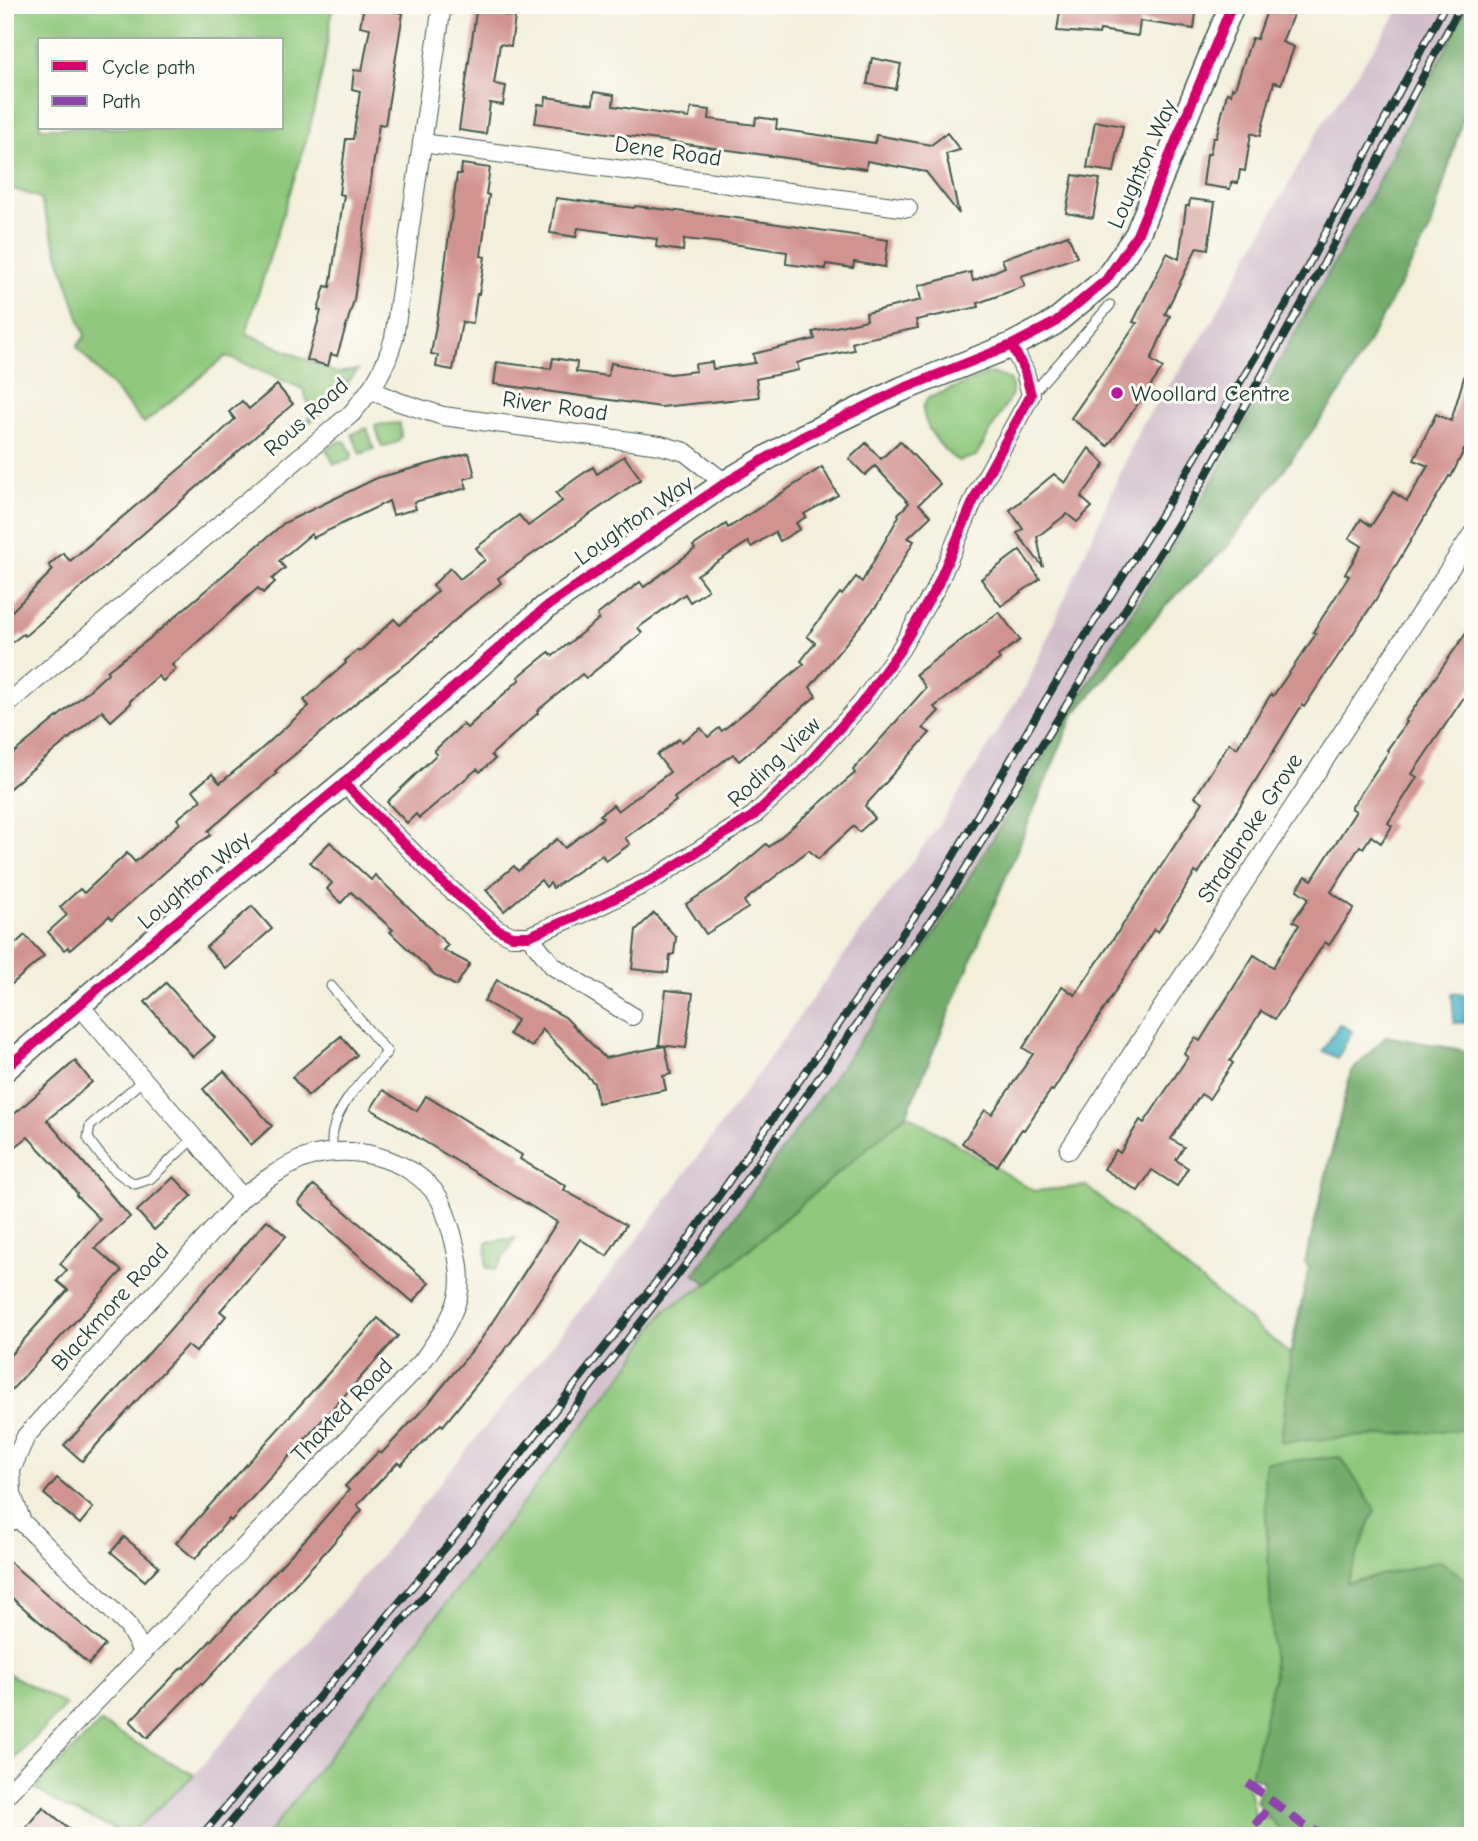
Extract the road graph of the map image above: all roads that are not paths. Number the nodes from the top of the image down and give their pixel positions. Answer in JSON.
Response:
{"nodes":[{"id":1,"x":442,"y":5,"type":"edge"},
{"id":2,"x":1232,"y":5,"type":"edge"},
{"id":3,"x":422,"y":143,"type":"junction"},
{"id":4,"x":908,"y":208,"type":"dead end"},
{"id":5,"x":1110,"y":305,"type":"dead end"},
{"id":6,"x":1012,"y":345,"type":"junction"},
{"id":7,"x":371,"y":390,"type":"junction"},
{"id":8,"x":1031,"y":395,"type":"junction"},
{"id":9,"x":725,"y":483,"type":"junction"},
{"id":10,"x":1473,"y":533,"type":"edge"},
{"id":11,"x":5,"y":706,"type":"edge"},
{"id":12,"x":344,"y":783,"type":"junction"},
{"id":13,"x":529,"y":936,"type":"junction"},
{"id":14,"x":331,"y":986,"type":"dead end"},
{"id":15,"x":79,"y":1005,"type":"junction"},
{"id":16,"x":632,"y":1016,"type":"dead end"},
{"id":17,"x":5,"y":1069,"type":"edge"},
{"id":18,"x":144,"y":1079,"type":"junction"},
{"id":19,"x":194,"y":1138,"type":"junction"},
{"id":20,"x":1069,"y":1150,"type":"dead end"},
{"id":21,"x":333,"y":1153,"type":"junction"},
{"id":22,"x":242,"y":1198,"type":"junction"},
{"id":23,"x":14,"y":1525,"type":"edge"},
{"id":24,"x":143,"y":1653,"type":"junction"},
{"id":25,"x":5,"y":1796,"type":"edge"}],
"edges":[{"from":1,"to":3,"type":"street","name":"Rous Road"},
{"from":2,"to":6,"type":"street","name":"Loughton Way"},
{"from":3,"to":4,"type":"street","name":"Dene Road"},
{"from":3,"to":7,"type":"street","name":"Rous Road"},
{"from":5,"to":8,"type":"lane"},
{"from":6,"to":8,"type":"street"},
{"from":6,"to":9,"type":"street","name":"Loughton Way"},
{"from":7,"to":9,"type":"street","name":"River Road"},
{"from":7,"to":11,"type":"street","name":"Rous Road"},
{"from":8,"to":13,"type":"street","name":"Roding View"},
{"from":9,"to":12,"type":"street","name":"Loughton Way"},
{"from":10,"to":20,"type":"street","name":"Stradbroke Grove"},
{"from":12,"to":13,"type":"street"},
{"from":12,"to":15,"type":"street","name":"Loughton Way"},
{"from":13,"to":16,"type":"street"},
{"from":14,"to":21,"type":"lane"},
{"from":15,"to":17,"type":"street","name":"Loughton Way"},
{"from":15,"to":18,"type":"street"},
{"from":18,"to":19,"type":"street"},
{"from":18,"to":19,"type":"lane"},
{"from":19,"to":22,"type":"street"},
{"from":21,"to":22,"type":"street","name":"Thaxted Road"},
{"from":21,"to":24,"type":"street","name":"Thaxted Road"},
{"from":22,"to":23,"type":"street","name":"Blackmore Road"},
{"from":23,"to":24,"type":"street","name":"Blackmore Road"},
{"from":24,"to":25,"type":"street","name":"Thaxted Road"}]}
